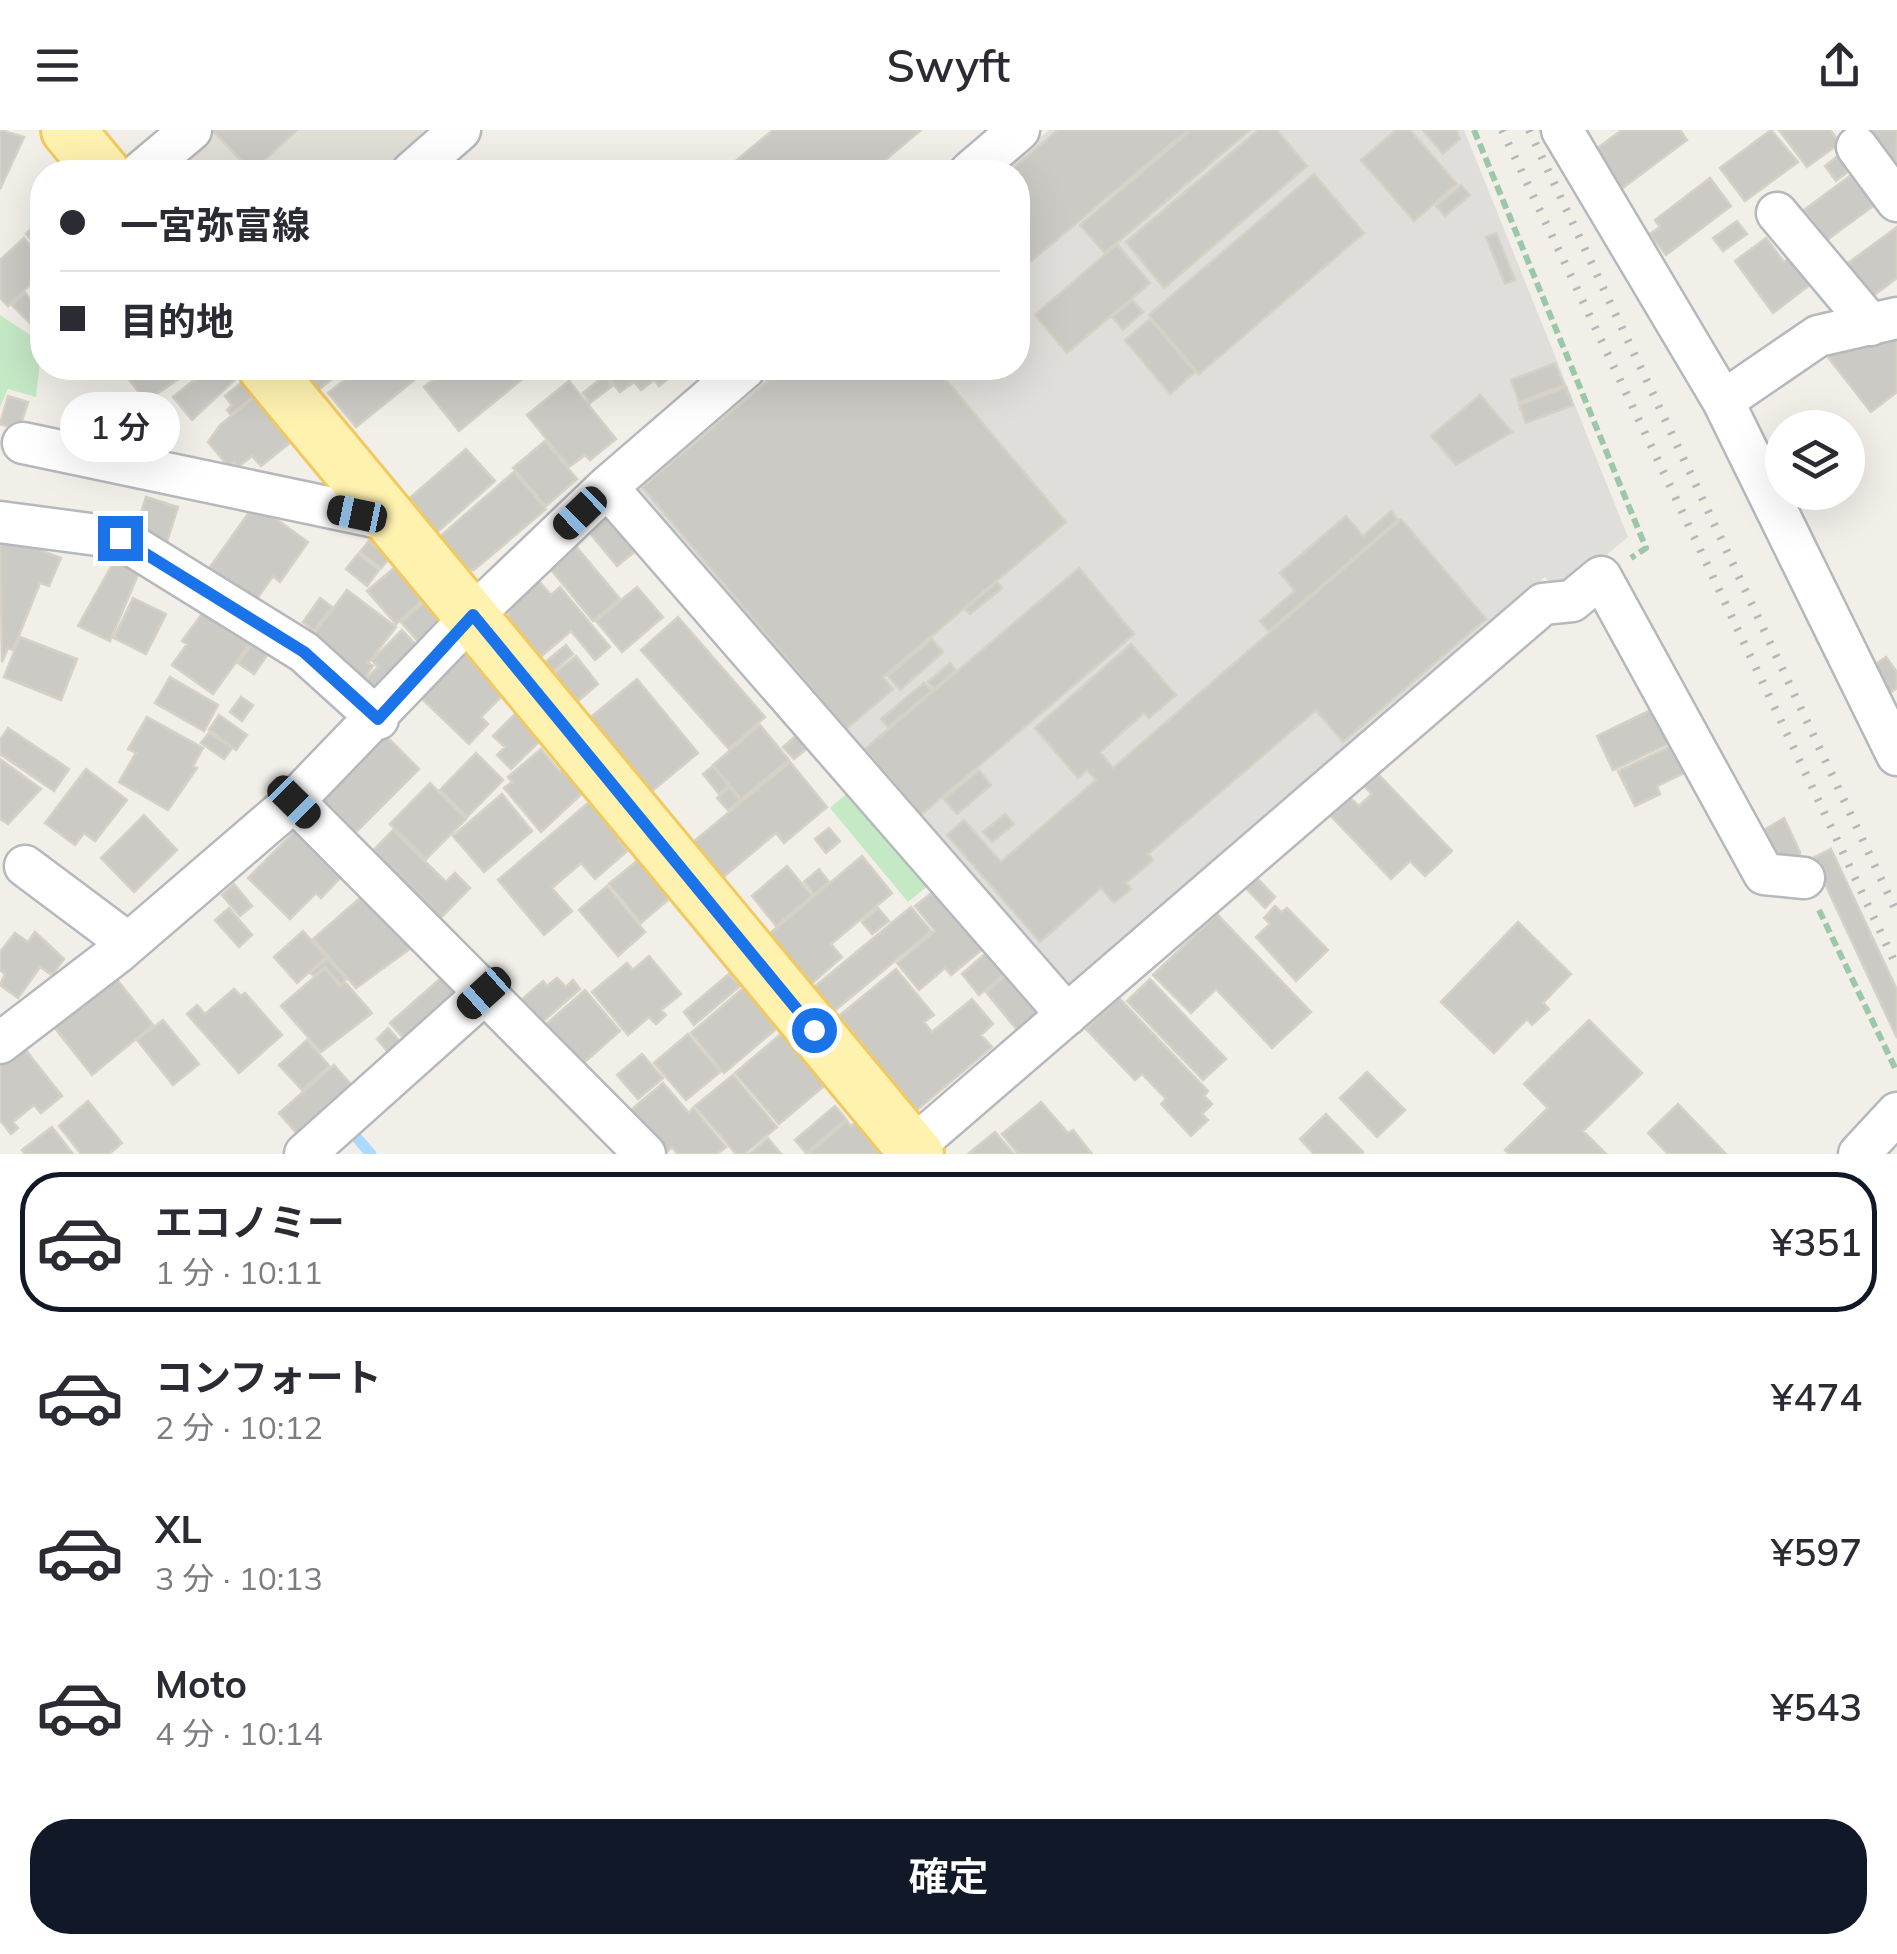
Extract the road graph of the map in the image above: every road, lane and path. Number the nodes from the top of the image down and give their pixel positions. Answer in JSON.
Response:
{"nodes":[{"id":1,"x":68,"y":130,"type":"edge"},
{"id":2,"x":192,"y":130,"type":"edge"},
{"id":3,"x":460,"y":130,"type":"edge"},
{"id":4,"x":1019,"y":130,"type":"edge"},
{"id":5,"x":1474,"y":130,"type":"edge"},
{"id":6,"x":1562,"y":130,"type":"edge"},
{"id":7,"x":1856,"y":147,"type":"dead end"},
{"id":8,"x":93,"y":160,"type":"edge"},
{"id":9,"x":156,"y":160,"type":"edge"},
{"id":10,"x":426,"y":160,"type":"edge"},
{"id":11,"x":984,"y":160,"type":"edge"},
{"id":12,"x":1897,"y":201,"type":"edge"},
{"id":13,"x":1778,"y":214,"type":"dead end"},
{"id":14,"x":1884,"y":322,"type":"edge"},
{"id":15,"x":275,"y":380,"type":"edge"},
{"id":16,"x":730,"y":380,"type":"edge"},
{"id":17,"x":1723,"y":401,"type":"junction"},
{"id":18,"x":23,"y":442,"type":"dead end"},
{"id":19,"x":606,"y":487,"type":"junction"},
{"id":20,"x":394,"y":521,"type":"junction"},
{"id":21,"x":0,"y":522,"type":"edge"},
{"id":22,"x":1600,"y":577,"type":"junction"},
{"id":23,"x":473,"y":615,"type":"junction"},
{"id":24,"x":378,"y":719,"type":"junction"},
{"id":25,"x":1897,"y":755,"type":"edge"},
{"id":26,"x":294,"y":802,"type":"junction"},
{"id":27,"x":24,"y":866,"type":"dead end"},
{"id":28,"x":1804,"y":878,"type":"joint"},
{"id":29,"x":128,"y":944,"type":"junction"},
{"id":30,"x":484,"y":993,"type":"junction"},
{"id":31,"x":1068,"y":1015,"type":"junction"},
{"id":32,"x":6,"y":1030,"type":"edge"},
{"id":33,"x":1897,"y":1072,"type":"edge"},
{"id":34,"x":1897,"y":1114,"type":"edge"},
{"id":35,"x":914,"y":1151,"type":"edge"},
{"id":36,"x":305,"y":1154,"type":"edge"},
{"id":37,"x":645,"y":1154,"type":"edge"},
{"id":38,"x":1859,"y":1154,"type":"edge"}],
"edges":[{"from":1,"to":8,"type":"main road"},
{"from":2,"to":9,"type":"street"},
{"from":3,"to":10,"type":"street"},
{"from":4,"to":11,"type":"street"},
{"from":5,"to":22,"type":"path"},
{"from":6,"to":17,"type":"street"},
{"from":7,"to":12,"type":"street"},
{"from":13,"to":14,"type":"street"},
{"from":14,"to":17,"type":"street"},
{"from":15,"to":20,"type":"main road"},
{"from":16,"to":19,"type":"street"},
{"from":17,"to":25,"type":"street"},
{"from":18,"to":20,"type":"street"},
{"from":19,"to":23,"type":"street"},
{"from":19,"to":31,"type":"street"},
{"from":20,"to":23,"type":"main road"},
{"from":21,"to":24,"type":"street"},
{"from":22,"to":28,"type":"street"},
{"from":22,"to":31,"type":"street"},
{"from":23,"to":24,"type":"street"},
{"from":23,"to":35,"type":"main road"},
{"from":24,"to":26,"type":"street"},
{"from":26,"to":29,"type":"street"},
{"from":26,"to":30,"type":"street"},
{"from":27,"to":29,"type":"street"},
{"from":28,"to":33,"type":"path"},
{"from":29,"to":32,"type":"street"},
{"from":30,"to":36,"type":"street"},
{"from":30,"to":37,"type":"street"},
{"from":31,"to":35,"type":"street"},
{"from":34,"to":38,"type":"street"}]}
